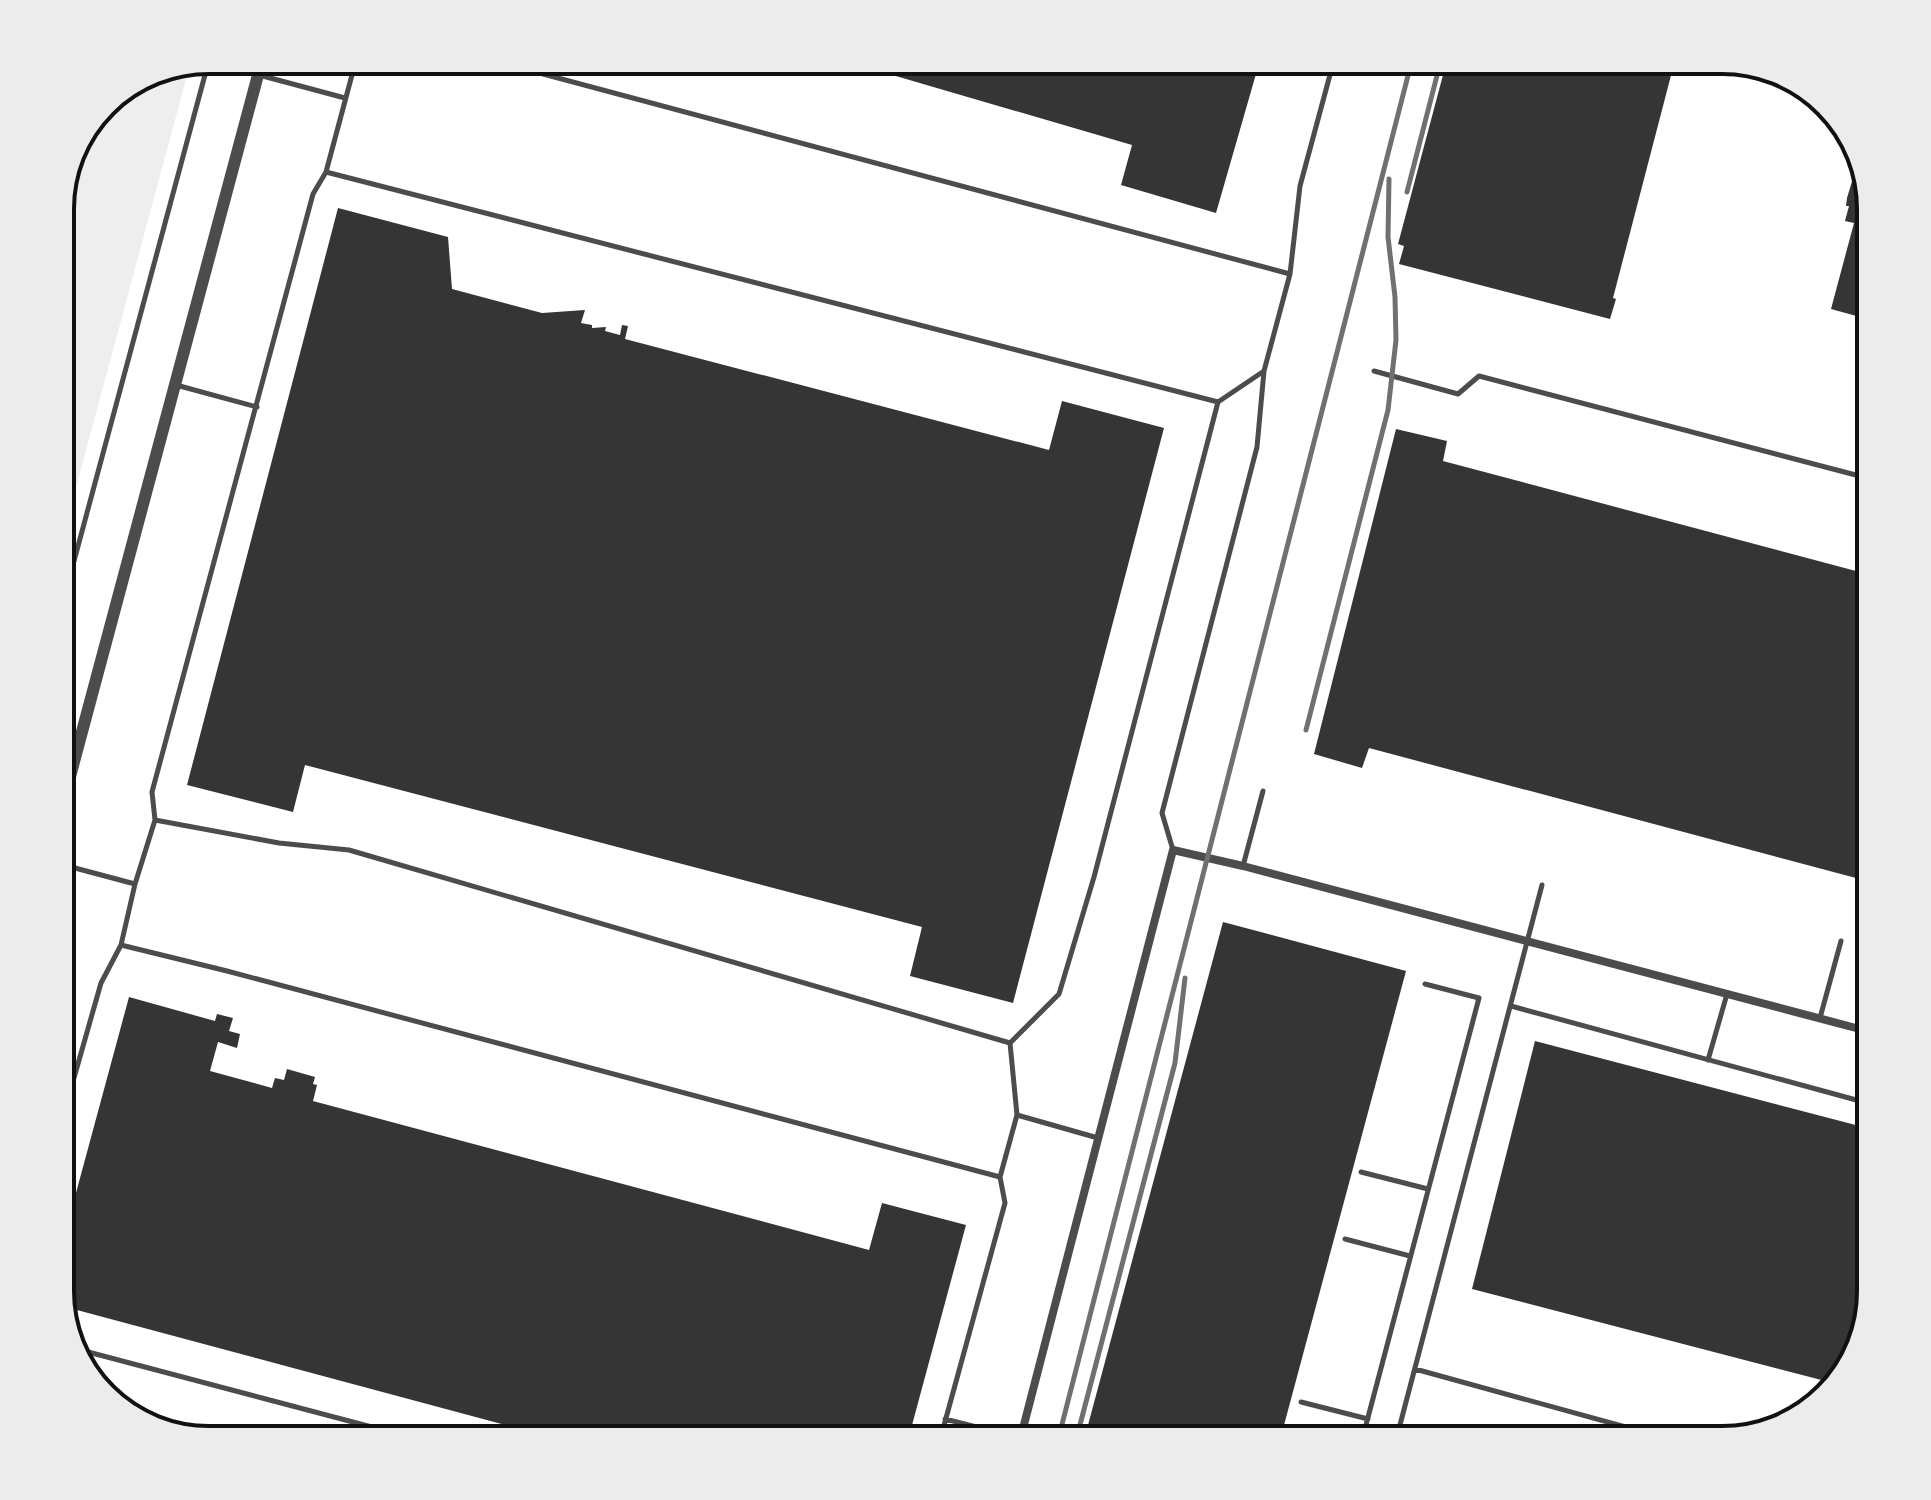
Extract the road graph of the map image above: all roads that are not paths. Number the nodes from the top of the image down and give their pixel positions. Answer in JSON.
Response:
{"nodes":[{"id":1,"x":205,"y":74,"type":"edge"},
{"id":2,"x":258,"y":74,"type":"joint"},
{"id":3,"x":352,"y":74,"type":"edge"},
{"id":4,"x":543,"y":74,"type":"edge"},
{"id":5,"x":1330,"y":74,"type":"edge"},
{"id":6,"x":345,"y":98,"type":"junction"},
{"id":7,"x":326,"y":172,"type":"junction"},
{"id":8,"x":1290,"y":274,"type":"junction"},
{"id":9,"x":1264,"y":371,"type":"junction"},
{"id":10,"x":1374,"y":371,"type":"dead end"},
{"id":11,"x":175,"y":385,"type":"junction"},
{"id":12,"x":1218,"y":402,"type":"junction"},
{"id":13,"x":257,"y":407,"type":"junction"},
{"id":14,"x":1857,"y":475,"type":"edge"},
{"id":15,"x":74,"y":561,"type":"edge"},
{"id":16,"x":74,"y":762,"type":"edge"},
{"id":17,"x":1263,"y":791,"type":"dead end"},
{"id":18,"x":155,"y":820,"type":"junction"},
{"id":19,"x":1173,"y":850,"type":"junction"},
{"id":20,"x":1243,"y":866,"type":"junction"},
{"id":21,"x":74,"y":868,"type":"edge"},
{"id":22,"x":135,"y":884,"type":"junction"},
{"id":23,"x":1542,"y":885,"type":"dead end"},
{"id":24,"x":1528,"y":941,"type":"junction"},
{"id":25,"x":1841,"y":941,"type":"dead end"},
{"id":26,"x":121,"y":945,"type":"junction"},
{"id":27,"x":1425,"y":984,"type":"dead end"},
{"id":28,"x":1727,"y":994,"type":"junction"},
{"id":29,"x":1511,"y":1006,"type":"junction"},
{"id":30,"x":1820,"y":1019,"type":"junction"},
{"id":31,"x":1857,"y":1028,"type":"edge"},
{"id":32,"x":1010,"y":1043,"type":"junction"},
{"id":33,"x":1708,"y":1060,"type":"junction"},
{"id":34,"x":74,"y":1078,"type":"edge"},
{"id":35,"x":1857,"y":1100,"type":"edge"},
{"id":36,"x":1017,"y":1115,"type":"junction"},
{"id":37,"x":1099,"y":1138,"type":"junction"},
{"id":38,"x":1361,"y":1172,"type":"dead end"},
{"id":39,"x":1000,"y":1177,"type":"junction"},
{"id":40,"x":1428,"y":1189,"type":"junction"},
{"id":41,"x":1345,"y":1239,"type":"dead end"},
{"id":42,"x":1410,"y":1256,"type":"junction"},
{"id":43,"x":89,"y":1352,"type":"edge"},
{"id":44,"x":1415,"y":1369,"type":"junction"},
{"id":45,"x":1301,"y":1402,"type":"dead end"},
{"id":46,"x":945,"y":1419,"type":"junction"},
{"id":47,"x":1368,"y":1419,"type":"junction"},
{"id":48,"x":368,"y":1426,"type":"edge"},
{"id":49,"x":943,"y":1426,"type":"edge"},
{"id":50,"x":971,"y":1426,"type":"edge"},
{"id":51,"x":1023,"y":1426,"type":"edge"},
{"id":52,"x":1366,"y":1426,"type":"edge"},
{"id":53,"x":1400,"y":1426,"type":"edge"},
{"id":54,"x":1622,"y":1426,"type":"edge"}],
"edges":[{"from":1,"to":15,"type":"lane"},
{"from":2,"to":6,"type":"lane"},
{"from":2,"to":11,"type":"street"},
{"from":3,"to":6,"type":"lane"},
{"from":4,"to":8,"type":"lane"},
{"from":5,"to":8,"type":"lane"},
{"from":6,"to":7,"type":"lane"},
{"from":7,"to":12,"type":"lane"},
{"from":7,"to":13,"type":"lane"},
{"from":8,"to":9,"type":"lane"},
{"from":9,"to":12,"type":"lane"},
{"from":9,"to":19,"type":"lane"},
{"from":10,"to":14,"type":"lane"},
{"from":11,"to":13,"type":"lane"},
{"from":11,"to":16,"type":"street"},
{"from":12,"to":32,"type":"lane"},
{"from":13,"to":18,"type":"lane"},
{"from":17,"to":20,"type":"lane"},
{"from":18,"to":22,"type":"lane"},
{"from":18,"to":32,"type":"lane"},
{"from":19,"to":20,"type":"street"},
{"from":19,"to":37,"type":"street"},
{"from":20,"to":24,"type":"street"},
{"from":21,"to":22,"type":"lane"},
{"from":22,"to":26,"type":"lane"},
{"from":23,"to":24,"type":"lane"},
{"from":24,"to":28,"type":"street"},
{"from":24,"to":29,"type":"lane"},
{"from":25,"to":30,"type":"lane"},
{"from":26,"to":34,"type":"lane"},
{"from":26,"to":39,"type":"lane"},
{"from":27,"to":40,"type":"lane"},
{"from":28,"to":30,"type":"street"},
{"from":28,"to":33,"type":"lane"},
{"from":29,"to":33,"type":"lane"},
{"from":29,"to":44,"type":"lane"},
{"from":30,"to":31,"type":"street"},
{"from":32,"to":36,"type":"lane"},
{"from":33,"to":35,"type":"lane"},
{"from":36,"to":37,"type":"lane"},
{"from":36,"to":39,"type":"lane"},
{"from":37,"to":51,"type":"street"},
{"from":38,"to":40,"type":"lane"},
{"from":39,"to":46,"type":"lane"},
{"from":40,"to":42,"type":"lane"},
{"from":41,"to":42,"type":"lane"},
{"from":42,"to":47,"type":"lane"},
{"from":43,"to":48,"type":"lane"},
{"from":44,"to":53,"type":"lane"},
{"from":44,"to":54,"type":"lane"},
{"from":45,"to":47,"type":"lane"},
{"from":46,"to":49,"type":"lane"},
{"from":46,"to":50,"type":"lane"},
{"from":47,"to":52,"type":"lane"}]}
